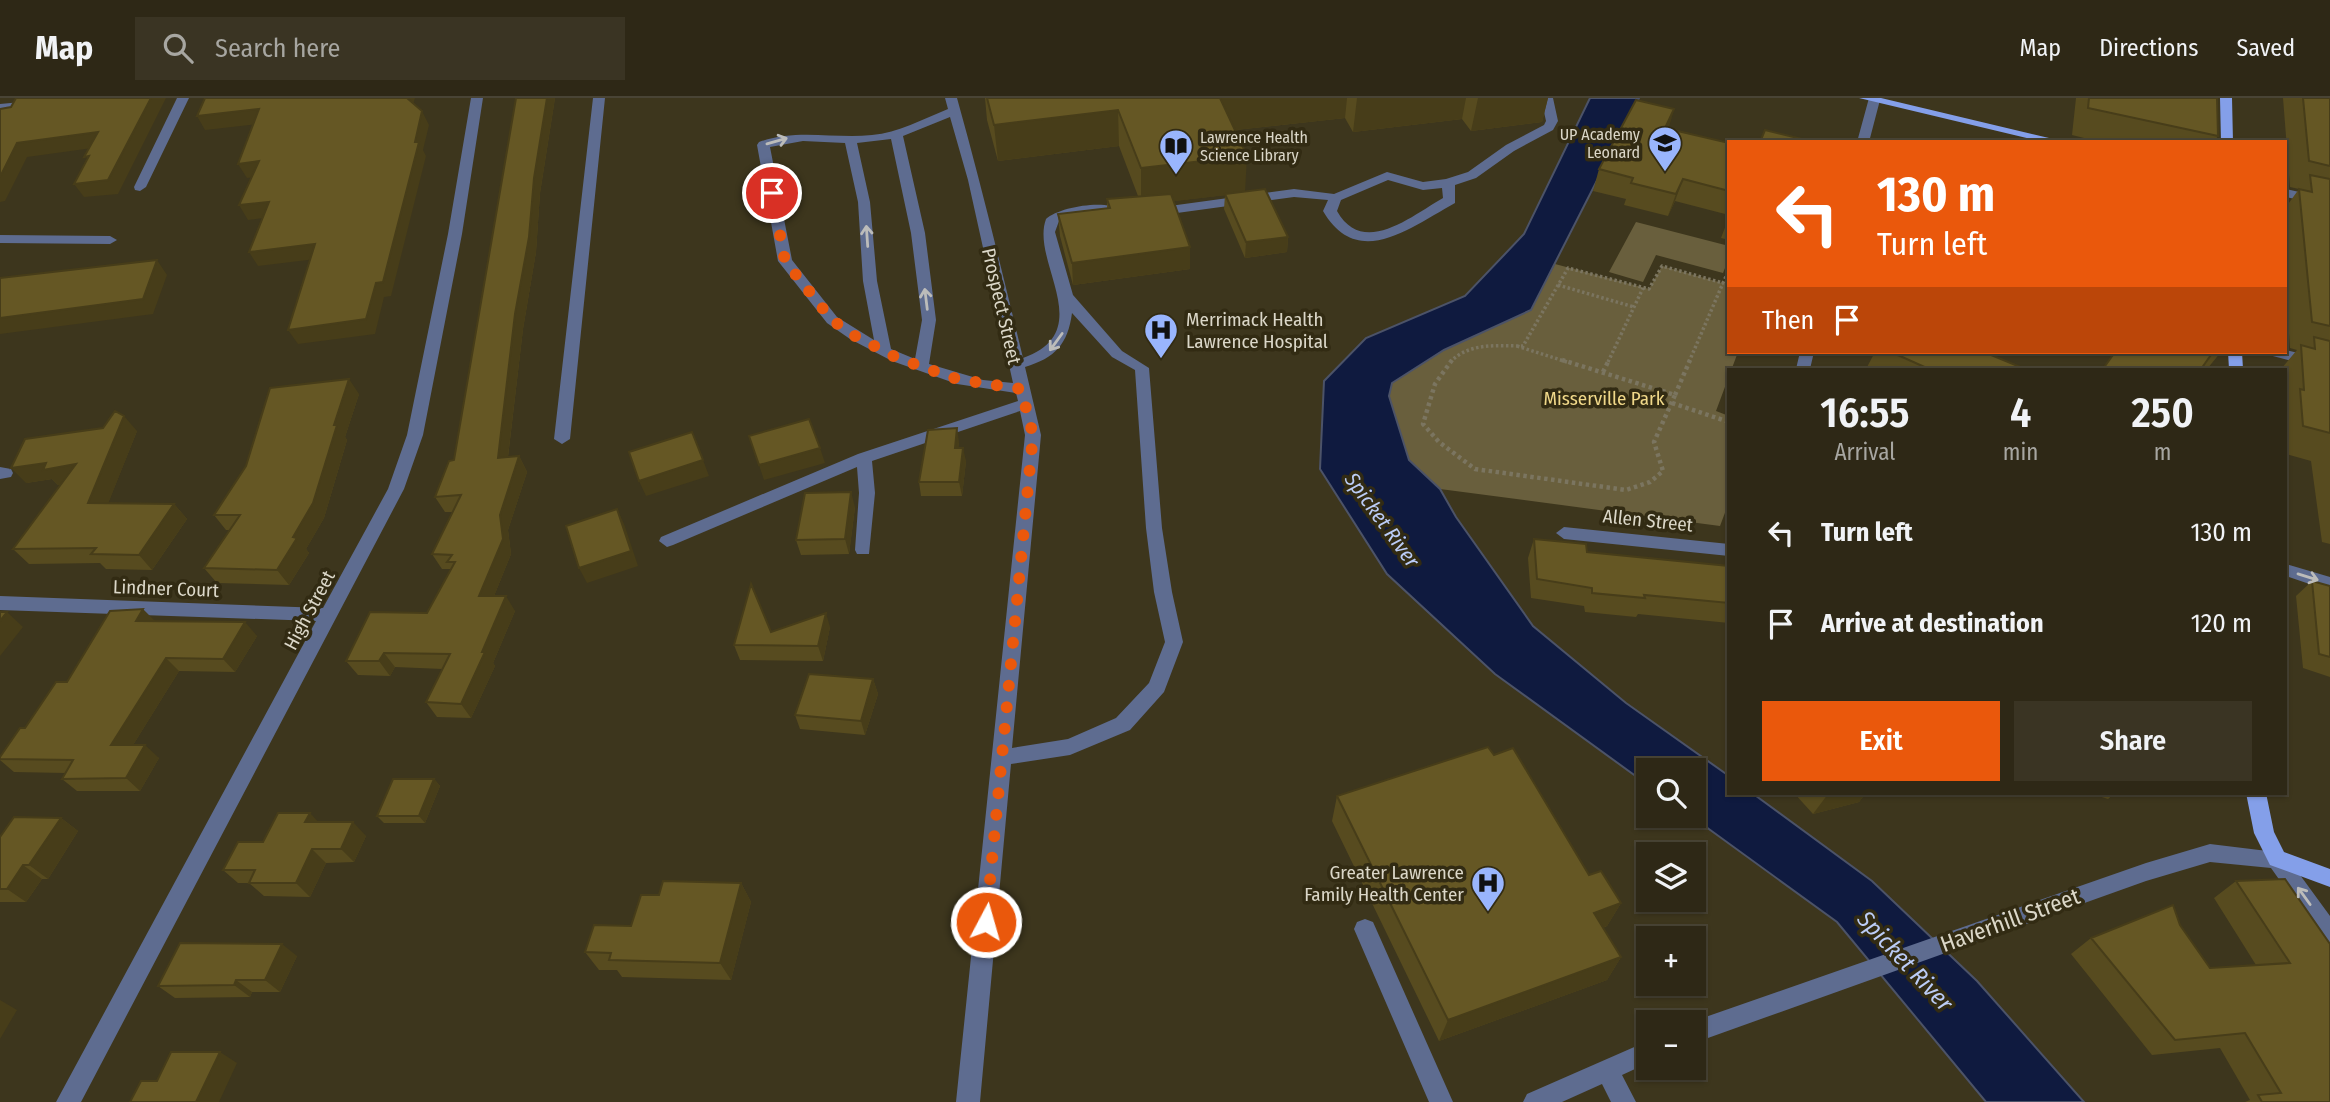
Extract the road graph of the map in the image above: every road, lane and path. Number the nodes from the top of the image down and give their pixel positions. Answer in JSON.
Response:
{"nodes":[{"id":1,"x":183,"y":98,"type":"edge"},
{"id":2,"x":477,"y":98,"type":"edge"},
{"id":3,"x":598,"y":98,"type":"edge"},
{"id":4,"x":1548,"y":98,"type":"edge"},
{"id":5,"x":2226,"y":98,"type":"edge"},
{"id":6,"x":1869,"y":99,"type":"edge"},
{"id":7,"x":39,"y":104,"type":"edge"},
{"id":8,"x":953,"y":105,"type":"edge"},
{"id":9,"x":0,"y":108,"type":"edge"},
{"id":10,"x":896,"y":133,"type":"junction"},
{"id":11,"x":850,"y":140,"type":"junction"},
{"id":12,"x":1863,"y":140,"type":"edge"},
{"id":13,"x":2051,"y":140,"type":"edge"},
{"id":14,"x":2227,"y":140,"type":"edge"},
{"id":15,"x":1448,"y":183,"type":"junction"},
{"id":16,"x":139,"y":187,"type":"dead end"},
{"id":17,"x":2287,"y":193,"type":"edge"},
{"id":18,"x":1336,"y":198,"type":"junction"},
{"id":19,"x":2330,"y":203,"type":"edge"},
{"id":20,"x":0,"y":239,"type":"edge"},
{"id":21,"x":110,"y":240,"type":"dead end"},
{"id":22,"x":1727,"y":274,"type":"edge"},
{"id":23,"x":1723,"y":283,"type":"junction"},
{"id":24,"x":1558,"y":285,"type":"junction"},
{"id":25,"x":1643,"y":288,"type":"junction"},
{"id":26,"x":1066,"y":296,"type":"junction"},
{"id":27,"x":1634,"y":307,"type":"junction"},
{"id":28,"x":1517,"y":346,"type":"junction"},
{"id":29,"x":884,"y":352,"type":"junction"},
{"id":30,"x":2282,"y":354,"type":"edge"},
{"id":31,"x":1016,"y":365,"type":"junction"},
{"id":32,"x":921,"y":366,"type":"junction"},
{"id":33,"x":2330,"y":366,"type":"edge"},
{"id":34,"x":1603,"y":373,"type":"junction"},
{"id":35,"x":1675,"y":395,"type":"junction"},
{"id":36,"x":1023,"y":397,"type":"junction"},
{"id":37,"x":1672,"y":404,"type":"junction"},
{"id":38,"x":1727,"y":421,"type":"edge"},
{"id":39,"x":562,"y":439,"type":"dead end"},
{"id":40,"x":864,"y":458,"type":"junction"},
{"id":41,"x":1563,"y":533,"type":"dead end"},
{"id":42,"x":667,"y":541,"type":"dead end"},
{"id":43,"x":863,"y":550,"type":"dead end"},
{"id":44,"x":1727,"y":550,"type":"edge"},
{"id":45,"x":2287,"y":570,"type":"edge"},
{"id":46,"x":2330,"y":584,"type":"edge"},
{"id":47,"x":0,"y":603,"type":"edge"},
{"id":48,"x":330,"y":615,"type":"junction"},
{"id":49,"x":1003,"y":757,"type":"junction"},
{"id":50,"x":2256,"y":795,"type":"edge"},
{"id":51,"x":2277,"y":859,"type":"junction"},
{"id":52,"x":2330,"y":878,"type":"edge"},
{"id":53,"x":1365,"y":929,"type":"dead end"},
{"id":54,"x":2330,"y":933,"type":"edge"},
{"id":55,"x":1706,"y":1027,"type":"edge"},
{"id":56,"x":1636,"y":1057,"type":"edge"},
{"id":57,"x":1606,"y":1071,"type":"junction"},
{"id":58,"x":68,"y":1102,"type":"edge"},
{"id":59,"x":968,"y":1102,"type":"edge"},
{"id":60,"x":1441,"y":1102,"type":"edge"},
{"id":61,"x":1535,"y":1102,"type":"edge"},
{"id":62,"x":1624,"y":1102,"type":"edge"}],
"edges":[{"from":1,"to":16,"type":"street"},
{"from":2,"to":48,"type":"street","name":"High Street"},
{"from":3,"to":39,"type":"street"},
{"from":4,"to":15,"type":"street"},
{"from":5,"to":14,"type":"main road"},
{"from":6,"to":12,"type":"street"},
{"from":6,"to":13,"type":"main road"},
{"from":7,"to":9,"type":"street"},
{"from":8,"to":10,"type":"street"},
{"from":8,"to":31,"type":"street","name":"Prospect Street"},
{"from":10,"to":11,"type":"street"},
{"from":32,"to":10,"type":"street","one_way":true},
{"from":29,"to":11,"type":"street","one_way":true},
{"from":29,"to":11,"type":"street","one_way":true},
{"from":15,"to":18,"type":"street"},
{"from":15,"to":18,"type":"street"},
{"from":17,"to":19,"type":"street"},
{"from":18,"to":26,"type":"street"},
{"from":20,"to":21,"type":"street"},
{"from":22,"to":23,"type":"path"},
{"from":23,"to":25,"type":"path"},
{"from":23,"to":35,"type":"path"},
{"from":24,"to":25,"type":"path"},
{"from":24,"to":27,"type":"path"},
{"from":24,"to":28,"type":"path"},
{"from":25,"to":27,"type":"path"},
{"from":26,"to":31,"type":"street","one_way":true},
{"from":26,"to":49,"type":"street"},
{"from":27,"to":34,"type":"path"},
{"from":28,"to":34,"type":"path"},
{"from":28,"to":37,"type":"path"},
{"from":29,"to":32,"type":"street"},
{"from":30,"to":33,"type":"street"},
{"from":31,"to":36,"type":"street","name":"Prospect Street"},
{"from":32,"to":36,"type":"street"},
{"from":34,"to":35,"type":"path"},
{"from":35,"to":37,"type":"path"},
{"from":36,"to":40,"type":"street"},
{"from":36,"to":49,"type":"street","name":"Prospect Street"},
{"from":37,"to":38,"type":"path"},
{"from":40,"to":42,"type":"street"},
{"from":40,"to":43,"type":"street"},
{"from":41,"to":44,"type":"street","name":"Allen Street"},
{"from":45,"to":46,"type":"street","one_way":true},
{"from":47,"to":48,"type":"street","name":"Lindner Court"},
{"from":48,"to":58,"type":"street","name":"High Street"},
{"from":49,"to":59,"type":"street","name":"Prospect Street"},
{"from":50,"to":51,"type":"main road"},
{"from":51,"to":52,"type":"main road","name":"Haverhill Street"},
{"from":54,"to":51,"type":"street","one_way":true},
{"from":51,"to":55,"type":"street","name":"Haverhill Street"},
{"from":53,"to":60,"type":"street"},
{"from":56,"to":57,"type":"street"},
{"from":57,"to":61,"type":"street"},
{"from":57,"to":62,"type":"street"}]}
